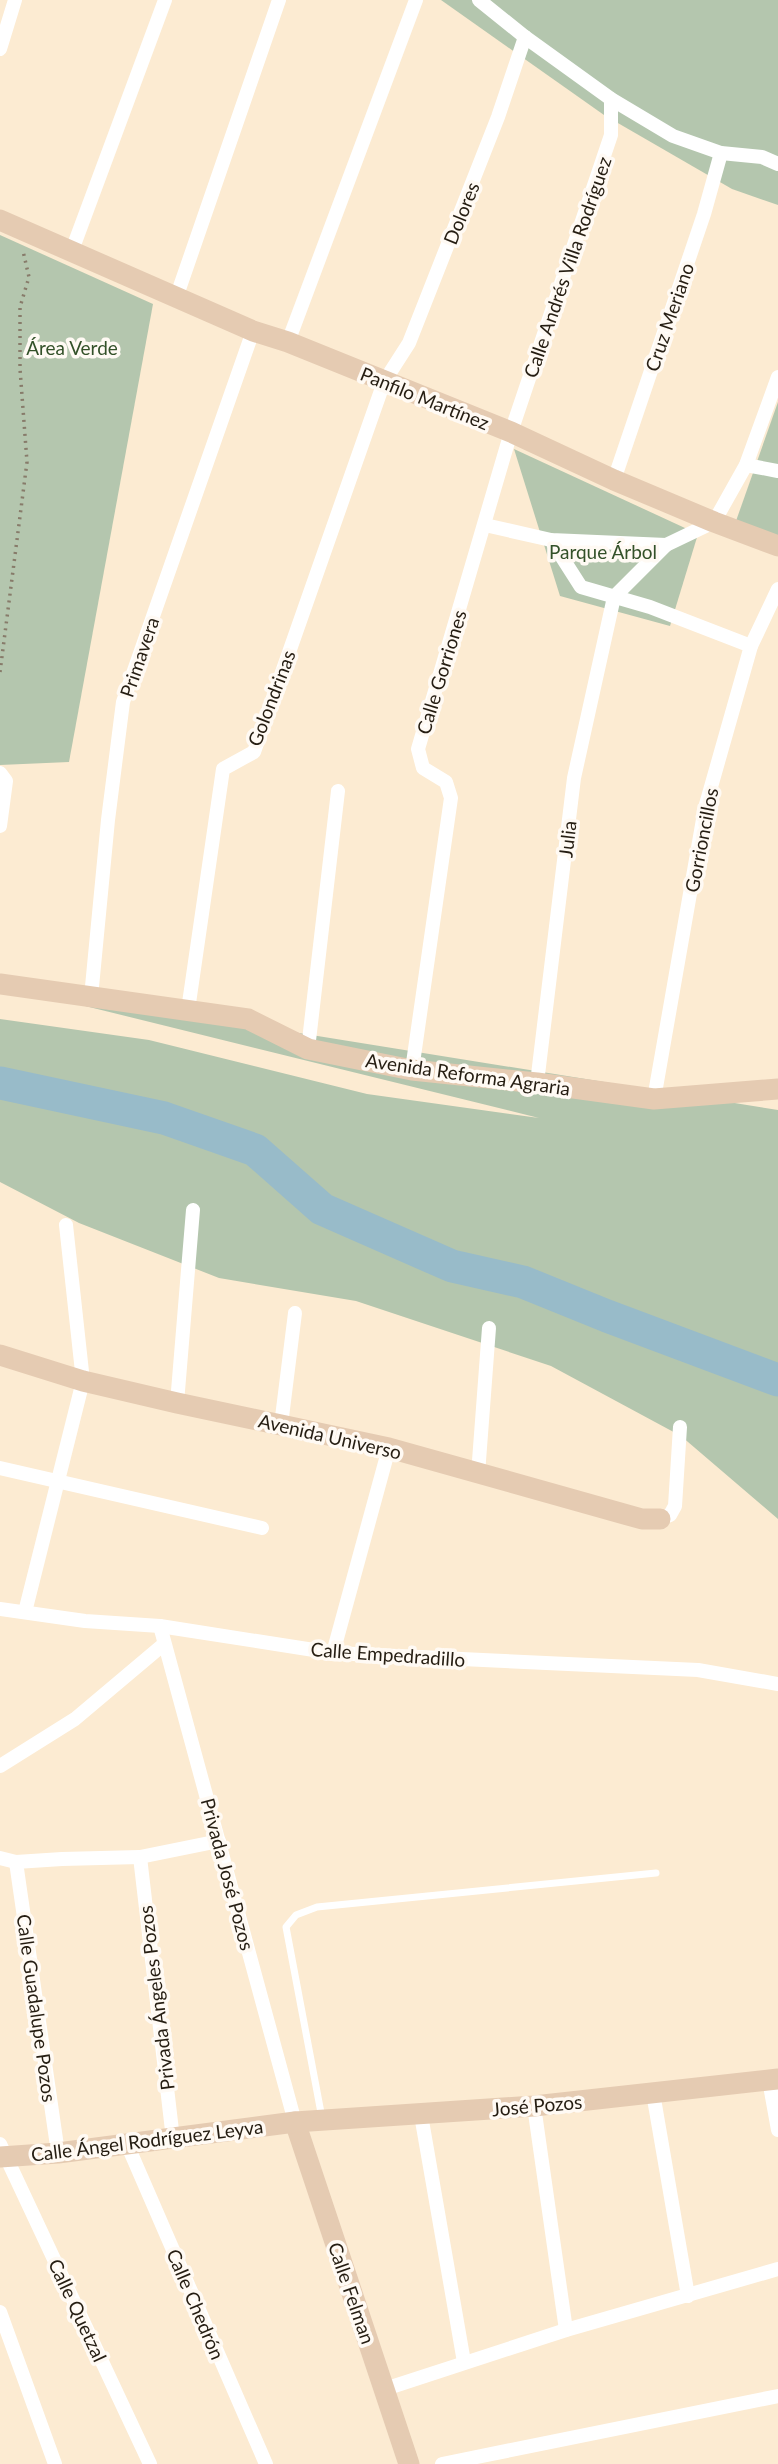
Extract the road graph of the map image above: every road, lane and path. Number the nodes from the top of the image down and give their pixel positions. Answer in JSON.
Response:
{"nodes":[{"id":1,"x":15,"y":0,"type":"edge"},
{"id":2,"x":165,"y":0,"type":"edge"},
{"id":3,"x":279,"y":0,"type":"edge"},
{"id":4,"x":416,"y":0,"type":"edge"},
{"id":5,"x":480,"y":0,"type":"edge"},
{"id":6,"x":525,"y":37,"type":"junction"},
{"id":7,"x":0,"y":48,"type":"edge"},
{"id":8,"x":611,"y":99,"type":"junction"},
{"id":9,"x":721,"y":153,"type":"junction"},
{"id":10,"x":778,"y":164,"type":"edge"},
{"id":11,"x":9,"y":224,"type":"edge"},
{"id":12,"x":71,"y":253,"type":"junction"},
{"id":13,"x":176,"y":298,"type":"junction"},
{"id":14,"x":253,"y":331,"type":"junction"},
{"id":15,"x":288,"y":342,"type":"junction"},
{"id":16,"x":778,"y":377,"type":"edge"},
{"id":17,"x":384,"y":382,"type":"junction"},
{"id":18,"x":511,"y":432,"type":"junction"},
{"id":19,"x":746,"y":465,"type":"junction"},
{"id":20,"x":778,"y":471,"type":"edge"},
{"id":21,"x":614,"y":480,"type":"junction"},
{"id":22,"x":714,"y":522,"type":"junction"},
{"id":23,"x":485,"y":525,"type":"junction"},
{"id":24,"x":551,"y":540,"type":"junction"},
{"id":25,"x":666,"y":545,"type":"junction"},
{"id":26,"x":778,"y":546,"type":"edge"},
{"id":27,"x":778,"y":589,"type":"edge"},
{"id":28,"x":614,"y":597,"type":"junction"},
{"id":29,"x":751,"y":646,"type":"junction"},
{"id":30,"x":0,"y":672,"type":"edge"},
{"id":31,"x":3,"y":777,"type":"edge"},
{"id":32,"x":338,"y":792,"type":"dead end"},
{"id":33,"x":0,"y":826,"type":"edge"},
{"id":34,"x":0,"y":984,"type":"edge"},
{"id":35,"x":91,"y":997,"type":"junction"},
{"id":36,"x":188,"y":1010,"type":"junction"},
{"id":37,"x":307,"y":1049,"type":"junction"},
{"id":38,"x":412,"y":1070,"type":"junction"},
{"id":39,"x":537,"y":1083,"type":"junction"},
{"id":40,"x":778,"y":1089,"type":"edge"},
{"id":41,"x":654,"y":1099,"type":"junction"},
{"id":42,"x":193,"y":1210,"type":"dead end"},
{"id":43,"x":66,"y":1226,"type":"dead end"},
{"id":44,"x":295,"y":1313,"type":"dead end"},
{"id":45,"x":489,"y":1328,"type":"dead end"},
{"id":46,"x":0,"y":1356,"type":"edge"},
{"id":47,"x":83,"y":1381,"type":"junction"},
{"id":48,"x":177,"y":1403,"type":"junction"},
{"id":49,"x":281,"y":1425,"type":"junction"},
{"id":50,"x":680,"y":1427,"type":"dead end"},
{"id":51,"x":388,"y":1448,"type":"junction"},
{"id":52,"x":0,"y":1468,"type":"edge"},
{"id":53,"x":478,"y":1474,"type":"junction"},
{"id":54,"x":57,"y":1481,"type":"junction"},
{"id":55,"x":660,"y":1519,"type":"joint"},
{"id":56,"x":261,"y":1528,"type":"dead end"},
{"id":57,"x":0,"y":1609,"type":"edge"},
{"id":58,"x":26,"y":1612,"type":"junction"},
{"id":59,"x":160,"y":1626,"type":"junction"},
{"id":60,"x":164,"y":1644,"type":"junction"},
{"id":61,"x":333,"y":1653,"type":"junction"},
{"id":62,"x":778,"y":1685,"type":"edge"},
{"id":63,"x":0,"y":1766,"type":"edge"},
{"id":64,"x":219,"y":1840,"type":"junction"},
{"id":65,"x":140,"y":1857,"type":"junction"},
{"id":66,"x":0,"y":1858,"type":"edge"},
{"id":67,"x":16,"y":1862,"type":"junction"},
{"id":68,"x":656,"y":1873,"type":"dead end"},
{"id":69,"x":774,"y":2080,"type":"edge"},
{"id":70,"x":653,"y":2093,"type":"junction"},
{"id":71,"x":534,"y":2106,"type":"junction"},
{"id":72,"x":421,"y":2115,"type":"junction"},
{"id":73,"x":322,"y":2120,"type":"junction"},
{"id":74,"x":295,"y":2122,"type":"junction"},
{"id":75,"x":778,"y":2130,"type":"edge"},
{"id":76,"x":173,"y":2139,"type":"junction"},
{"id":77,"x":127,"y":2144,"type":"junction"},
{"id":78,"x":2,"y":2152,"type":"edge"},
{"id":79,"x":58,"y":2153,"type":"junction"},
{"id":80,"x":778,"y":2269,"type":"edge"},
{"id":81,"x":688,"y":2296,"type":"junction"},
{"id":82,"x":0,"y":2312,"type":"edge"},
{"id":83,"x":566,"y":2330,"type":"junction"},
{"id":84,"x":464,"y":2362,"type":"junction"},
{"id":85,"x":385,"y":2389,"type":"junction"},
{"id":86,"x":778,"y":2396,"type":"edge"},
{"id":87,"x":55,"y":2464,"type":"edge"},
{"id":88,"x":150,"y":2464,"type":"edge"},
{"id":89,"x":266,"y":2464,"type":"edge"},
{"id":90,"x":408,"y":2464,"type":"edge"},
{"id":91,"x":442,"y":2464,"type":"edge"}],
"edges":[{"from":1,"to":7,"type":"street"},
{"from":2,"to":12,"type":"street"},
{"from":3,"to":13,"type":"street"},
{"from":4,"to":15,"type":"street"},
{"from":5,"to":6,"type":"street"},
{"from":6,"to":8,"type":"street"},
{"from":6,"to":17,"type":"street","name":"Dolores"},
{"from":8,"to":9,"type":"street"},
{"from":8,"to":18,"type":"street","name":"Calle Andrés Villa Rodríguez"},
{"from":9,"to":10,"type":"street"},
{"from":9,"to":21,"type":"street","name":"Cruz Meriano"},
{"from":11,"to":12,"type":"street","name":"Panfilo Martínez"},
{"from":11,"to":30,"type":"path"},
{"from":12,"to":13,"type":"street","name":"Panfilo Martínez"},
{"from":13,"to":14,"type":"street","name":"Panfilo Martínez"},
{"from":14,"to":15,"type":"street","name":"Panfilo Martínez"},
{"from":14,"to":35,"type":"street","name":"Primavera"},
{"from":15,"to":17,"type":"street","name":"Panfilo Martínez"},
{"from":16,"to":19,"type":"street"},
{"from":17,"to":18,"type":"street","name":"Panfilo Martínez"},
{"from":17,"to":36,"type":"street","name":"Golondrinas"},
{"from":18,"to":21,"type":"street","name":"Panfilo Martínez"},
{"from":18,"to":23,"type":"street","name":"Calle Gorriones"},
{"from":19,"to":20,"type":"street"},
{"from":19,"to":22,"type":"street"},
{"from":21,"to":22,"type":"street","name":"Panfilo Martínez"},
{"from":22,"to":25,"type":"street"},
{"from":22,"to":26,"type":"street","name":"Panfilo Martínez"},
{"from":23,"to":24,"type":"street"},
{"from":23,"to":38,"type":"street","name":"Calle Gorriones"},
{"from":24,"to":25,"type":"street"},
{"from":24,"to":28,"type":"street"},
{"from":25,"to":28,"type":"street"},
{"from":27,"to":29,"type":"street","name":"Gorrioncillos"},
{"from":28,"to":29,"type":"street"},
{"from":28,"to":39,"type":"street","name":"Julia"},
{"from":29,"to":41,"type":"street","name":"Gorrioncillos"},
{"from":31,"to":33,"type":"street"},
{"from":32,"to":37,"type":"street"},
{"from":34,"to":35,"type":"street","name":"Avenida Reforma Agraria"},
{"from":35,"to":36,"type":"street","name":"Avenida Reforma Agraria"},
{"from":36,"to":37,"type":"street","name":"Avenida Reforma Agraria"},
{"from":37,"to":38,"type":"street","name":"Avenida Reforma Agraria"},
{"from":38,"to":39,"type":"street","name":"Avenida Reforma Agraria"},
{"from":39,"to":41,"type":"street","name":"Avenida Reforma Agraria"},
{"from":40,"to":41,"type":"street","name":"Avenida Reforma Agraria"},
{"from":42,"to":48,"type":"street"},
{"from":43,"to":47,"type":"street"},
{"from":44,"to":49,"type":"street"},
{"from":45,"to":53,"type":"street"},
{"from":46,"to":47,"type":"street","name":"Avenida Universo"},
{"from":47,"to":48,"type":"street","name":"Avenida Universo"},
{"from":47,"to":54,"type":"street"},
{"from":48,"to":49,"type":"street","name":"Avenida Universo"},
{"from":49,"to":51,"type":"street","name":"Avenida Universo"},
{"from":50,"to":55,"type":"street"},
{"from":51,"to":53,"type":"street","name":"Avenida Universo"},
{"from":51,"to":61,"type":"street"},
{"from":52,"to":54,"type":"street"},
{"from":53,"to":55,"type":"street","name":"Avenida Universo"},
{"from":54,"to":56,"type":"street"},
{"from":54,"to":58,"type":"street"},
{"from":57,"to":58,"type":"street","name":"Calle Empedradillo"},
{"from":58,"to":59,"type":"street","name":"Calle Empedradillo"},
{"from":59,"to":60,"type":"street","name":"Privada José Pozos"},
{"from":59,"to":61,"type":"street","name":"Calle Empedradillo"},
{"from":60,"to":63,"type":"street"},
{"from":60,"to":64,"type":"street","name":"Privada José Pozos"},
{"from":61,"to":62,"type":"street","name":"Calle Empedradillo"},
{"from":64,"to":65,"type":"street"},
{"from":64,"to":74,"type":"street","name":"Privada José Pozos"},
{"from":65,"to":67,"type":"street"},
{"from":65,"to":76,"type":"street","name":"Privada Ángeles Pozos"},
{"from":66,"to":67,"type":"street"},
{"from":67,"to":79,"type":"street","name":"Calle Guadalupe Pozos"},
{"from":68,"to":73,"type":"lane"},
{"from":69,"to":70,"type":"street","name":"José Pozos"},
{"from":69,"to":75,"type":"street"},
{"from":70,"to":71,"type":"street","name":"José Pozos"},
{"from":70,"to":81,"type":"street"},
{"from":71,"to":72,"type":"street","name":"José Pozos"},
{"from":71,"to":83,"type":"street"},
{"from":72,"to":73,"type":"street","name":"José Pozos"},
{"from":72,"to":84,"type":"street"},
{"from":73,"to":74,"type":"street","name":"José Pozos"},
{"from":74,"to":76,"type":"street","name":"Calle Ángel Rodríguez Leyva"},
{"from":74,"to":85,"type":"street","name":"Calle Felman"},
{"from":76,"to":77,"type":"street","name":"Calle Ángel Rodríguez Leyva"},
{"from":77,"to":79,"type":"street","name":"Calle Ángel Rodríguez Leyva"},
{"from":77,"to":89,"type":"street","name":"Calle Chedrón"},
{"from":78,"to":79,"type":"street","name":"Calle Ángel Rodríguez Leyva"},
{"from":78,"to":88,"type":"street","name":"Calle Quetzal"},
{"from":80,"to":81,"type":"street"},
{"from":81,"to":83,"type":"street"},
{"from":82,"to":87,"type":"street"},
{"from":83,"to":84,"type":"street"},
{"from":84,"to":85,"type":"street"},
{"from":85,"to":90,"type":"street","name":"Calle Felman"},
{"from":86,"to":91,"type":"street"}]}
